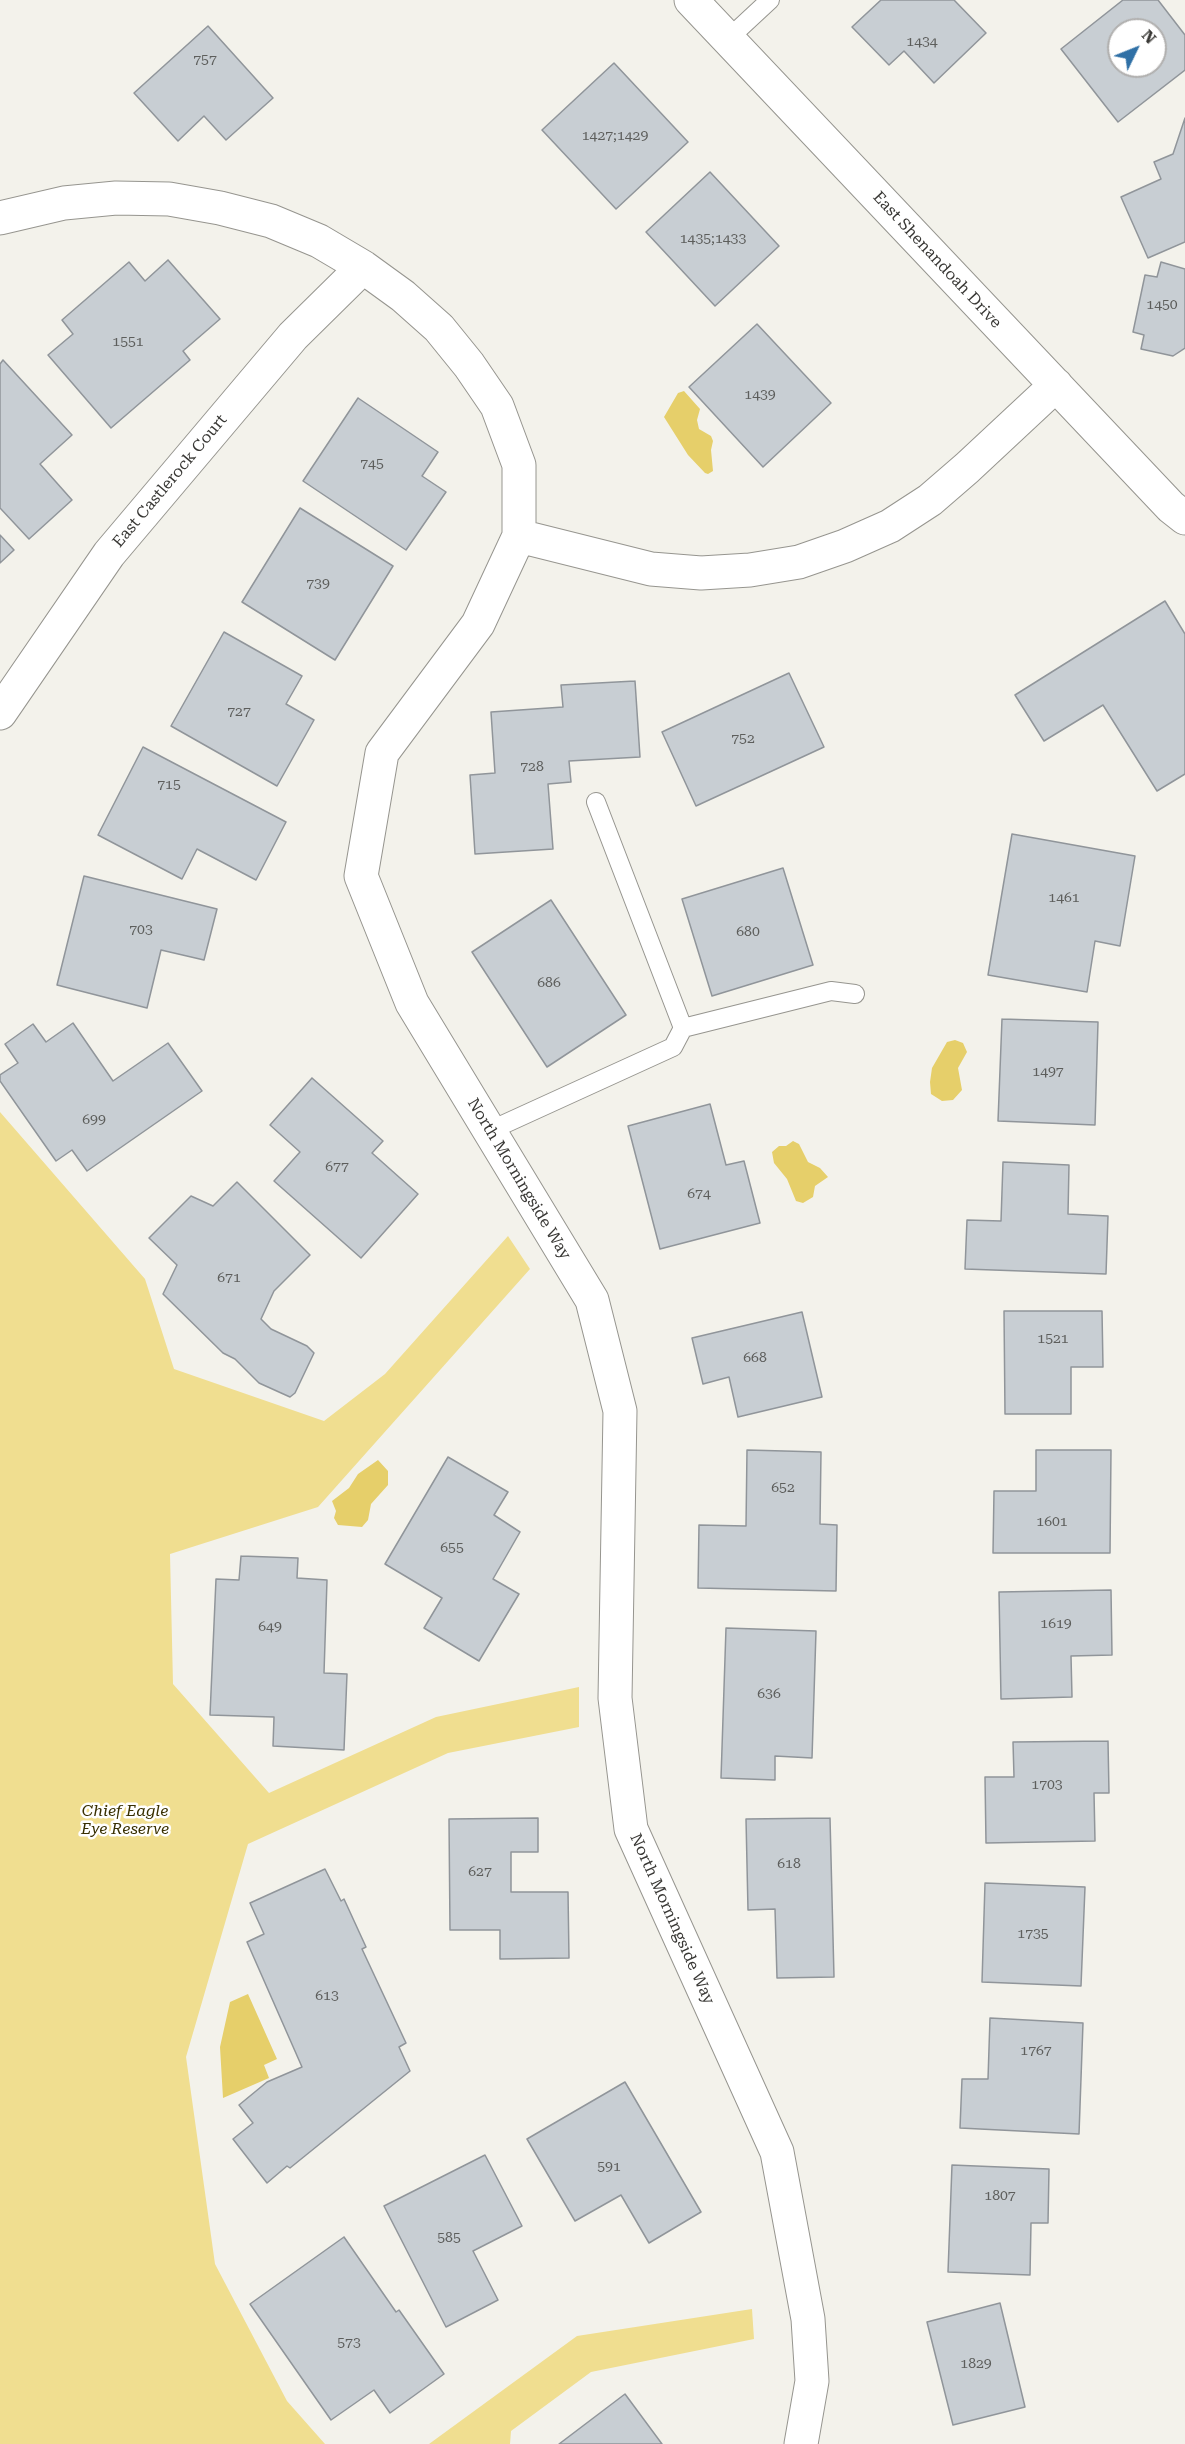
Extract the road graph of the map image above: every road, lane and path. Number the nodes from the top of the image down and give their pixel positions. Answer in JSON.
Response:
{"nodes":[{"id":1,"x":691,"y":0,"type":"edge"},
{"id":2,"x":770,"y":0,"type":"edge"},
{"id":3,"x":728,"y":39,"type":"junction"},
{"id":4,"x":0,"y":218,"type":"edge"},
{"id":5,"x":363,"y":267,"type":"junction"},
{"id":6,"x":1056,"y":385,"type":"junction"},
{"id":7,"x":1185,"y":518,"type":"edge"},
{"id":8,"x":519,"y":536,"type":"junction"},
{"id":9,"x":0,"y":713,"type":"edge"},
{"id":10,"x":596,"y":802,"type":"dead end"},
{"id":11,"x":855,"y":994,"type":"dead end"},
{"id":12,"x":682,"y":1028,"type":"junction"},
{"id":13,"x":489,"y":1131,"type":"junction"},
{"id":14,"x":801,"y":2444,"type":"edge"}],
"edges":[{"from":1,"to":3,"type":"street","name":"East Shenandoah Drive"},
{"from":2,"to":3,"type":"lane"},
{"from":3,"to":6,"type":"street","name":"East Shenandoah Drive"},
{"from":4,"to":5,"type":"street"},
{"from":5,"to":8,"type":"street"},
{"from":5,"to":9,"type":"street","name":"East Castlerock Court"},
{"from":6,"to":7,"type":"street","name":"East Shenandoah Drive"},
{"from":6,"to":8,"type":"street"},
{"from":8,"to":13,"type":"street","name":"North Morningside Way"},
{"from":10,"to":12,"type":"lane"},
{"from":11,"to":12,"type":"lane"},
{"from":12,"to":13,"type":"lane"},
{"from":13,"to":14,"type":"street","name":"North Morningside Way"}]}
